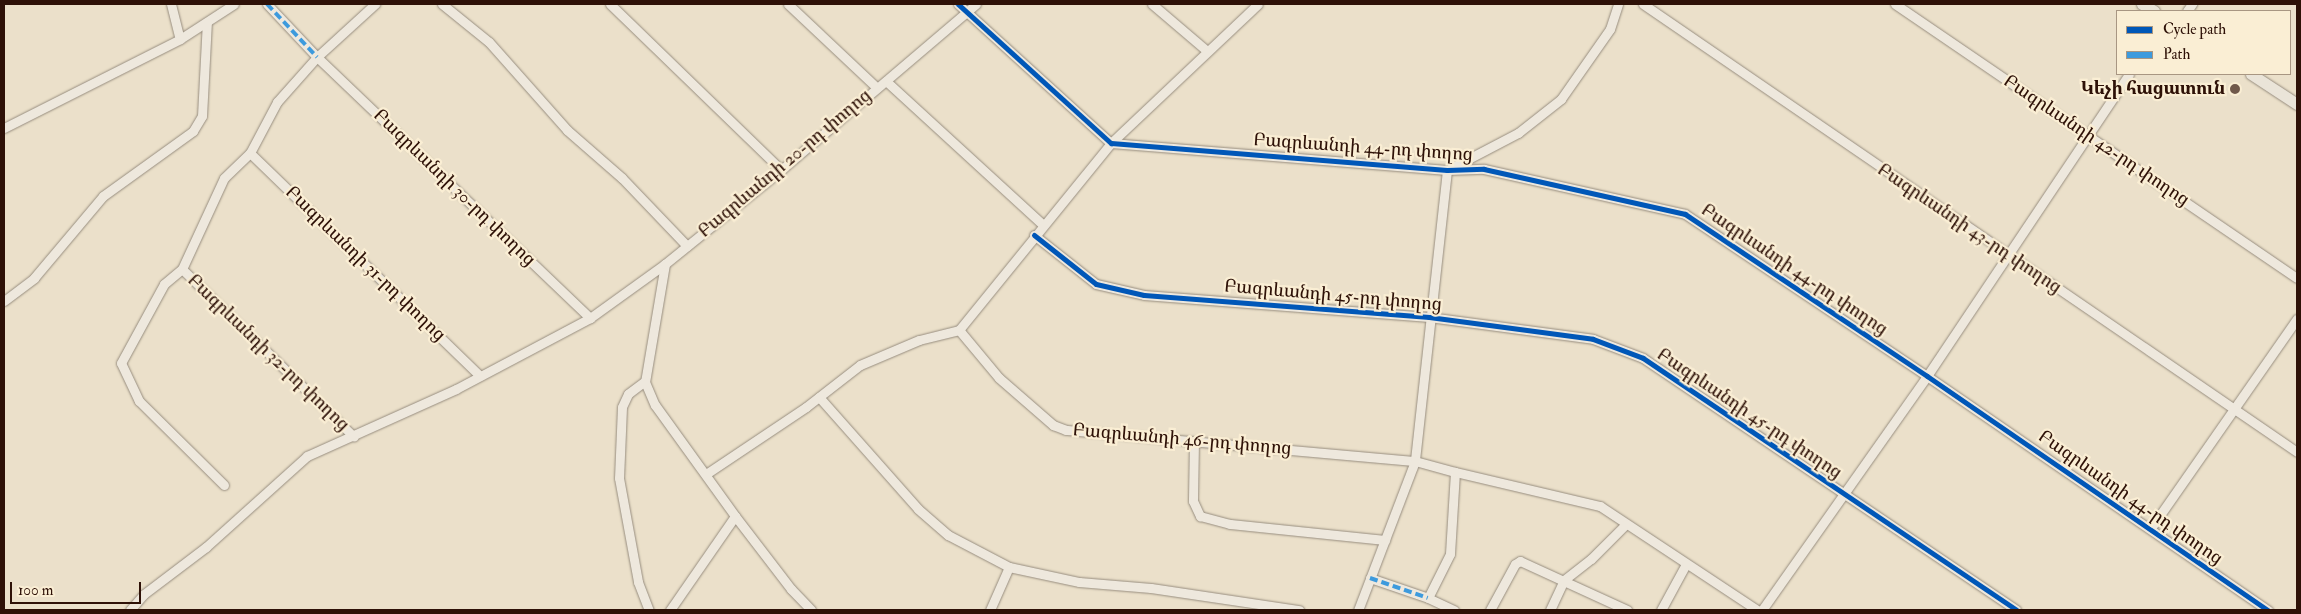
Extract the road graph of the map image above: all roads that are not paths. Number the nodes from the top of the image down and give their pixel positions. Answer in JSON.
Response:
{"nodes":[{"id":1,"x":171,"y":4,"type":"edge"},
{"id":2,"x":234,"y":4,"type":"edge"},
{"id":3,"x":267,"y":4,"type":"edge"},
{"id":4,"x":375,"y":4,"type":"edge"},
{"id":5,"x":442,"y":4,"type":"edge"},
{"id":6,"x":610,"y":4,"type":"edge"},
{"id":7,"x":788,"y":4,"type":"edge"},
{"id":8,"x":958,"y":4,"type":"edge"},
{"id":9,"x":976,"y":4,"type":"edge"},
{"id":10,"x":1152,"y":4,"type":"edge"},
{"id":11,"x":1258,"y":4,"type":"edge"},
{"id":12,"x":1618,"y":4,"type":"edge"},
{"id":13,"x":1643,"y":4,"type":"edge"},
{"id":14,"x":1895,"y":4,"type":"edge"},
{"id":15,"x":967,"y":12,"type":"junction"},
{"id":16,"x":207,"y":22,"type":"junction"},
{"id":17,"x":180,"y":39,"type":"junction"},
{"id":18,"x":1208,"y":51,"type":"junction"},
{"id":19,"x":317,"y":57,"type":"junction"},
{"id":20,"x":2128,"y":75,"type":"edge"},
{"id":21,"x":2253,"y":75,"type":"edge"},
{"id":22,"x":886,"y":81,"type":"junction"},
{"id":23,"x":877,"y":88,"type":"junction"},
{"id":24,"x":2297,"y":104,"type":"edge"},
{"id":25,"x":4,"y":128,"type":"edge"},
{"id":26,"x":2088,"y":136,"type":"junction"},
{"id":27,"x":1111,"y":143,"type":"junction"},
{"id":28,"x":250,"y":153,"type":"junction"},
{"id":29,"x":781,"y":170,"type":"junction"},
{"id":30,"x":1447,"y":170,"type":"junction"},
{"id":31,"x":1043,"y":225,"type":"junction"},
{"id":32,"x":1034,"y":236,"type":"junction"},
{"id":33,"x":687,"y":246,"type":"junction"},
{"id":34,"x":2006,"y":254,"type":"junction"},
{"id":35,"x":664,"y":264,"type":"junction"},
{"id":36,"x":182,"y":270,"type":"junction"},
{"id":37,"x":2297,"y":278,"type":"edge"},
{"id":38,"x":4,"y":301,"type":"edge"},
{"id":39,"x":1429,"y":317,"type":"junction"},
{"id":40,"x":590,"y":318,"type":"junction"},
{"id":41,"x":2297,"y":319,"type":"edge"},
{"id":42,"x":959,"y":330,"type":"junction"},
{"id":43,"x":480,"y":376,"type":"junction"},
{"id":44,"x":1928,"y":376,"type":"junction"},
{"id":45,"x":645,"y":380,"type":"junction"},
{"id":46,"x":819,"y":397,"type":"junction"},
{"id":47,"x":2233,"y":411,"type":"junction"},
{"id":48,"x":354,"y":437,"type":"junction"},
{"id":49,"x":1194,"y":441,"type":"junction"},
{"id":50,"x":2297,"y":452,"type":"edge"},
{"id":51,"x":1415,"y":461,"type":"junction"},
{"id":52,"x":1455,"y":472,"type":"junction"},
{"id":53,"x":706,"y":474,"type":"junction"},
{"id":54,"x":224,"y":485,"type":"dead end"},
{"id":55,"x":1845,"y":495,"type":"junction"},
{"id":56,"x":735,"y":516,"type":"junction"},
{"id":57,"x":1626,"y":524,"type":"junction"},
{"id":58,"x":2152,"y":528,"type":"junction"},
{"id":59,"x":1385,"y":540,"type":"junction"},
{"id":60,"x":1686,"y":564,"type":"junction"},
{"id":61,"x":1009,"y":567,"type":"junction"},
{"id":62,"x":1370,"y":578,"type":"junction"},
{"id":63,"x":1564,"y":580,"type":"junction"},
{"id":64,"x":1428,"y":598,"type":"junction"},
{"id":65,"x":130,"y":610,"type":"edge"},
{"id":66,"x":649,"y":610,"type":"edge"},
{"id":67,"x":670,"y":610,"type":"edge"},
{"id":68,"x":811,"y":610,"type":"edge"},
{"id":69,"x":990,"y":610,"type":"edge"},
{"id":70,"x":1299,"y":610,"type":"edge"},
{"id":71,"x":1358,"y":610,"type":"edge"},
{"id":72,"x":1454,"y":610,"type":"edge"},
{"id":73,"x":1490,"y":610,"type":"edge"},
{"id":74,"x":1550,"y":610,"type":"edge"},
{"id":75,"x":1627,"y":610,"type":"edge"},
{"id":76,"x":1661,"y":610,"type":"edge"},
{"id":77,"x":1757,"y":610,"type":"edge"},
{"id":78,"x":1762,"y":610,"type":"edge"},
{"id":79,"x":2016,"y":610,"type":"edge"},
{"id":80,"x":2268,"y":610,"type":"edge"}],
"edges":[{"from":1,"to":17,"type":"street"},
{"from":2,"to":16,"type":"street"},
{"from":3,"to":19,"type":"street","name":"Բագրևանդի 30-րդ փողոց"},
{"from":4,"to":19,"type":"street"},
{"from":5,"to":33,"type":"street"},
{"from":6,"to":29,"type":"street"},
{"from":7,"to":23,"type":"street"},
{"from":8,"to":15,"type":"street"},
{"from":9,"to":15,"type":"street","name":"Բագրևանդի 20-րդ փողոց"},
{"from":10,"to":18,"type":"street"},
{"from":11,"to":18,"type":"street"},
{"from":12,"to":30,"type":"street"},
{"from":13,"to":34,"type":"street","name":"Բագրևանդի 43-րդ փողոց"},
{"from":14,"to":26,"type":"street","name":"Բագրևանդի 42-րդ փողոց"},
{"from":15,"to":22,"type":"street","name":"Բագրևանդի 20-րդ փողոց"},
{"from":15,"to":27,"type":"street"},
{"from":16,"to":17,"type":"street"},
{"from":16,"to":38,"type":"street"},
{"from":17,"to":25,"type":"street"},
{"from":18,"to":27,"type":"street"},
{"from":19,"to":28,"type":"street"},
{"from":19,"to":40,"type":"street","name":"Բագրևանդի 30-րդ փողոց"},
{"from":20,"to":26,"type":"street"},
{"from":21,"to":24,"type":"main road"},
{"from":22,"to":23,"type":"street","name":"Բագրևանդի 20-րդ փողոց"},
{"from":22,"to":31,"type":"street"},
{"from":23,"to":29,"type":"street","name":"Բագրևանդի 20-րդ փողոց"},
{"from":26,"to":34,"type":"street"},
{"from":26,"to":37,"type":"street","name":"Բագրևանդի 42-րդ փողոց"},
{"from":27,"to":30,"type":"street","name":"Բագրևանդի 44-րդ փողոց"},
{"from":27,"to":31,"type":"street"},
{"from":28,"to":36,"type":"street"},
{"from":28,"to":43,"type":"street","name":"Բագրևանդի 31-րդ փողոց"},
{"from":29,"to":33,"type":"street","name":"Բագրևանդի 20-րդ փողոց"},
{"from":30,"to":39,"type":"street"},
{"from":30,"to":44,"type":"street","name":"Բագրևանդի 44-րդ փողոց"},
{"from":31,"to":32,"type":"street"},
{"from":32,"to":39,"type":"street","name":"Բագրևանդի 45-րդ փողոց"},
{"from":32,"to":42,"type":"street"},
{"from":33,"to":35,"type":"street","name":"Բագրևանդի 20-րդ փողոց"},
{"from":34,"to":44,"type":"street"},
{"from":34,"to":47,"type":"street","name":"Բագրևանդի 43-րդ փողոց"},
{"from":35,"to":40,"type":"street","name":"Բագրևանդի 20-րդ փողոց"},
{"from":35,"to":45,"type":"street"},
{"from":36,"to":48,"type":"street","name":"Բագրևանդի 32-րդ փողոց"},
{"from":36,"to":54,"type":"street"},
{"from":39,"to":51,"type":"street"},
{"from":39,"to":55,"type":"street","name":"Բագրևանդի 45-րդ փողոց"},
{"from":40,"to":43,"type":"street","name":"Բագրևանդի 20-րդ փողոց"},
{"from":41,"to":47,"type":"street"},
{"from":42,"to":46,"type":"street"},
{"from":42,"to":49,"type":"street","name":"Բագրևանդի 46-րդ փողոց"},
{"from":43,"to":48,"type":"street","name":"Բագրևանդի 20-րդ փողոց"},
{"from":44,"to":55,"type":"street"},
{"from":44,"to":58,"type":"street","name":"Բագրևանդի 44-րդ փողոց"},
{"from":45,"to":53,"type":"street"},
{"from":45,"to":66,"type":"street"},
{"from":46,"to":53,"type":"street"},
{"from":46,"to":61,"type":"street"},
{"from":47,"to":50,"type":"street","name":"Բագրևանդի 43-րդ փողոց"},
{"from":47,"to":58,"type":"street"},
{"from":48,"to":65,"type":"street","name":"Բագրևանդի 20-րդ փողոց"},
{"from":49,"to":51,"type":"street","name":"Բագրևանդի 46-րդ փողոց"},
{"from":49,"to":59,"type":"street"},
{"from":51,"to":52,"type":"street","name":"Բագրևանդի 46-րդ փողոց"},
{"from":51,"to":59,"type":"street"},
{"from":52,"to":57,"type":"street"},
{"from":52,"to":64,"type":"street"},
{"from":53,"to":56,"type":"street"},
{"from":55,"to":78,"type":"street"},
{"from":55,"to":79,"type":"street","name":"Բագրևանդի 45-րդ փողոց"},
{"from":56,"to":67,"type":"street"},
{"from":56,"to":68,"type":"street"},
{"from":57,"to":60,"type":"street"},
{"from":57,"to":63,"type":"street"},
{"from":58,"to":80,"type":"street","name":"Բագրևանդի 44-րդ փողոց"},
{"from":59,"to":62,"type":"street"},
{"from":60,"to":76,"type":"street"},
{"from":60,"to":77,"type":"street"},
{"from":61,"to":69,"type":"street"},
{"from":61,"to":70,"type":"street"},
{"from":62,"to":64,"type":"street"},
{"from":62,"to":71,"type":"street"},
{"from":63,"to":73,"type":"street"},
{"from":63,"to":74,"type":"street"},
{"from":63,"to":75,"type":"street"},
{"from":64,"to":72,"type":"street"}]}
